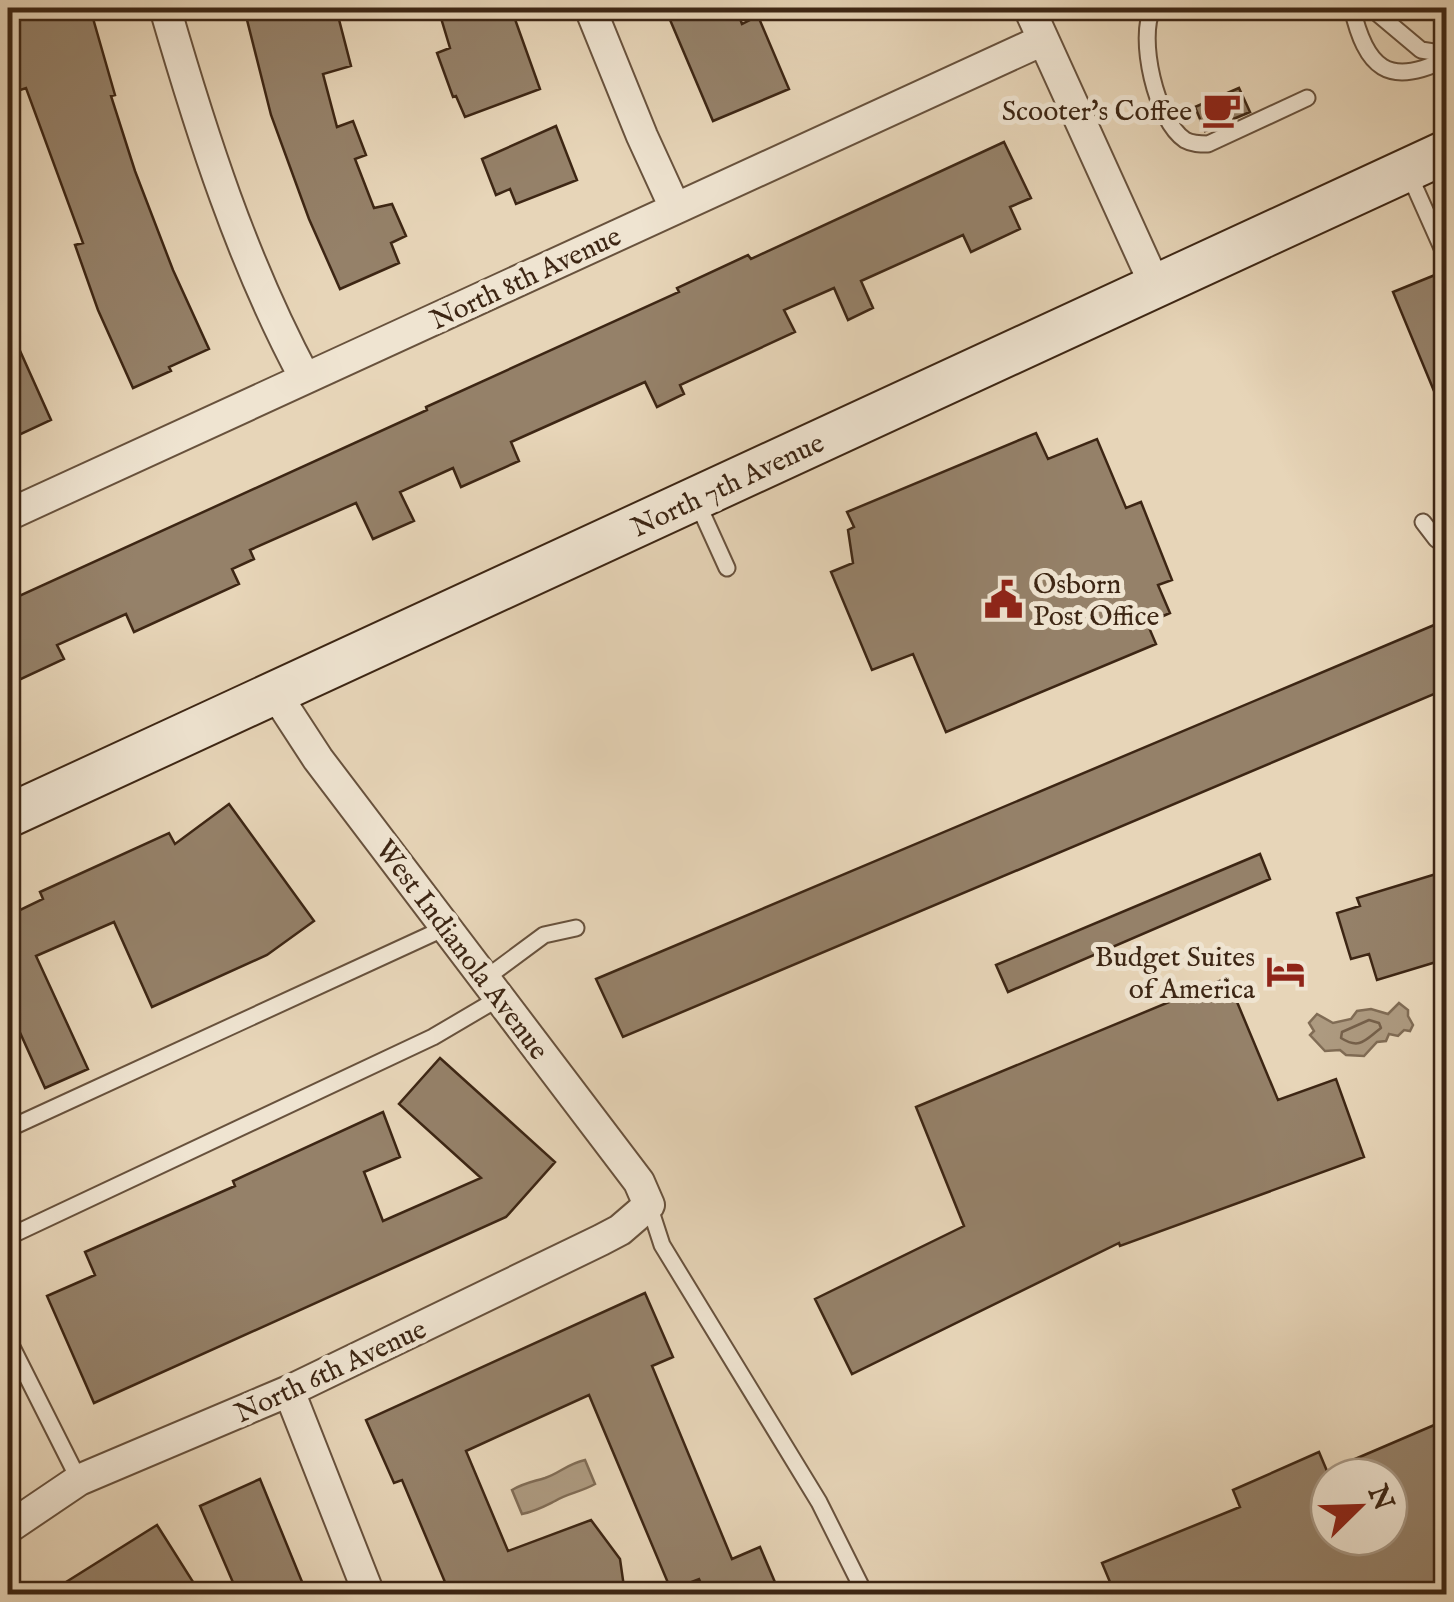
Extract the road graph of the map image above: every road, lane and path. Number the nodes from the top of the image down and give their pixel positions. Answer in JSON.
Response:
{"nodes":[{"id":1,"x":165,"y":8,"type":"edge"},
{"id":2,"x":590,"y":8,"type":"edge"},
{"id":3,"x":1152,"y":8,"type":"edge"},
{"id":4,"x":1352,"y":8,"type":"edge"},
{"id":5,"x":1371,"y":8,"type":"edge"},
{"id":6,"x":1041,"y":19,"type":"edge"},
{"id":7,"x":1446,"y":56,"type":"edge"},
{"id":8,"x":1308,"y":98,"type":"dead end"},
{"id":9,"x":1446,"y":152,"type":"edge"},
{"id":10,"x":1408,"y":170,"type":"junction"},
{"id":11,"x":675,"y":208,"type":"junction"},
{"id":12,"x":1446,"y":257,"type":"edge"},
{"id":13,"x":1155,"y":285,"type":"junction"},
{"id":14,"x":306,"y":378,"type":"junction"},
{"id":15,"x":696,"y":498,"type":"junction"},
{"id":16,"x":8,"y":515,"type":"edge"},
{"id":17,"x":1424,"y":522,"type":"dead end"},
{"id":18,"x":1446,"y":546,"type":"edge"},
{"id":19,"x":727,"y":568,"type":"dead end"},
{"id":20,"x":275,"y":694,"type":"junction"},
{"id":21,"x":8,"y":816,"type":"edge"},
{"id":22,"x":447,"y":927,"type":"junction"},
{"id":23,"x":576,"y":928,"type":"dead end"},
{"id":24,"x":494,"y":987,"type":"junction"},
{"id":25,"x":8,"y":1129,"type":"edge"},
{"id":26,"x":649,"y":1204,"type":"junction"},
{"id":27,"x":8,"y":1237,"type":"edge"},
{"id":28,"x":8,"y":1339,"type":"edge"},
{"id":29,"x":289,"y":1391,"type":"junction"},
{"id":30,"x":79,"y":1480,"type":"junction"},
{"id":31,"x":8,"y":1528,"type":"edge"},
{"id":32,"x":369,"y":1594,"type":"edge"},
{"id":33,"x":865,"y":1594,"type":"edge"}],
"edges":[{"from":1,"to":14,"type":"street"},
{"from":2,"to":11,"type":"street"},
{"from":3,"to":8,"type":"lane"},
{"from":4,"to":7,"type":"lane"},
{"from":5,"to":7,"type":"lane"},
{"from":6,"to":11,"type":"street","name":"North 8th Avenue"},
{"from":6,"to":13,"type":"street"},
{"from":9,"to":10,"type":"main road","name":"North 7th Avenue"},
{"from":10,"to":12,"type":"lane"},
{"from":10,"to":13,"type":"main road","name":"North 7th Avenue"},
{"from":11,"to":14,"type":"street","name":"North 8th Avenue"},
{"from":13,"to":15,"type":"main road","name":"North 7th Avenue"},
{"from":14,"to":16,"type":"street","name":"North 8th Avenue"},
{"from":15,"to":19,"type":"lane"},
{"from":15,"to":20,"type":"main road","name":"North 7th Avenue"},
{"from":17,"to":18,"type":"lane"},
{"from":20,"to":21,"type":"main road","name":"North 7th Avenue"},
{"from":20,"to":22,"type":"street","name":"West Indianola Avenue"},
{"from":22,"to":24,"type":"street","name":"West Indianola Avenue"},
{"from":22,"to":25,"type":"lane"},
{"from":23,"to":24,"type":"lane"},
{"from":24,"to":26,"type":"street","name":"West Indianola Avenue"},
{"from":24,"to":27,"type":"lane"},
{"from":26,"to":29,"type":"street","name":"North 6th Avenue"},
{"from":26,"to":33,"type":"lane"},
{"from":28,"to":30,"type":"lane"},
{"from":29,"to":30,"type":"street","name":"North 6th Avenue"},
{"from":29,"to":32,"type":"street"},
{"from":30,"to":31,"type":"street","name":"North 6th Avenue"}]}
